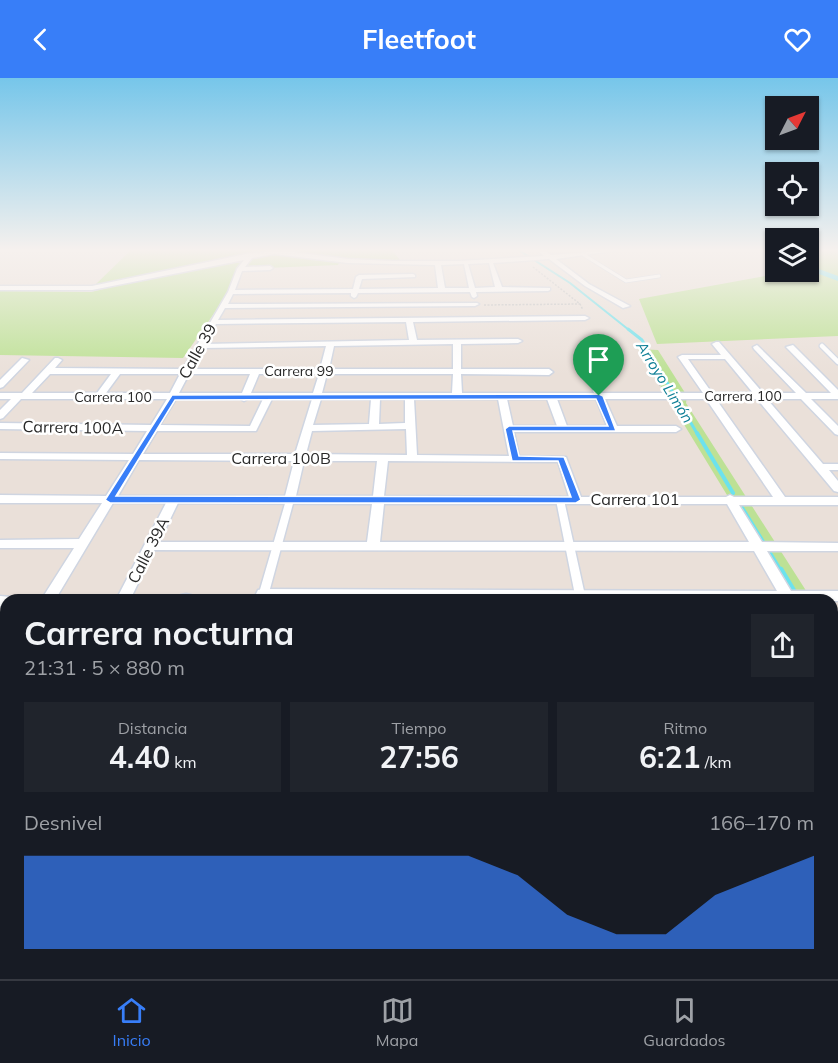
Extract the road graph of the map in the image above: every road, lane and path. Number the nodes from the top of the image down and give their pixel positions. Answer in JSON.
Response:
{"nodes":[{"id":1,"x":348,"y":291,"type":"edge"},
{"id":2,"x":354,"y":291,"type":"edge"},
{"id":3,"x":472,"y":291,"type":"edge"},
{"id":4,"x":563,"y":291,"type":"edge"},
{"id":5,"x":597,"y":291,"type":"edge"},
{"id":6,"x":231,"y":292,"type":"joint"},
{"id":7,"x":580,"y":304,"type":"junction"},
{"id":8,"x":352,"y":305,"type":"junction"},
{"id":9,"x":476,"y":305,"type":"junction"},
{"id":10,"x":222,"y":306,"type":"junction"},
{"id":11,"x":288,"y":306,"type":"junction"},
{"id":12,"x":626,"y":306,"type":"dead end"},
{"id":13,"x":585,"y":318,"type":"joint"},
{"id":14,"x":479,"y":319,"type":"junction"},
{"id":15,"x":409,"y":320,"type":"junction"},
{"id":16,"x":285,"y":321,"type":"junction"},
{"id":17,"x":213,"y":322,"type":"junction"},
{"id":18,"x":518,"y":341,"type":"dead end"},
{"id":19,"x":487,"y":342,"type":"junction"},
{"id":20,"x":457,"y":343,"type":"junction"},
{"id":21,"x":280,"y":344,"type":"junction"},
{"id":22,"x":332,"y":344,"type":"junction"},
{"id":23,"x":414,"y":344,"type":"junction"},
{"id":24,"x":716,"y":344,"type":"dead end"},
{"id":25,"x":199,"y":346,"type":"junction"},
{"id":26,"x":757,"y":346,"type":"dead end"},
{"id":27,"x":822,"y":346,"type":"dead end"},
{"id":28,"x":790,"y":347,"type":"dead end"},
{"id":29,"x":727,"y":357,"type":"junction"},
{"id":30,"x":590,"y":358,"type":"dead end"},
{"id":31,"x":25,"y":360,"type":"dead end"},
{"id":32,"x":58,"y":360,"type":"dead end"},
{"id":33,"x":838,"y":362,"type":"edge"},
{"id":34,"x":649,"y":366,"type":"dead end"},
{"id":35,"x":48,"y":371,"type":"junction"},
{"id":36,"x":185,"y":371,"type":"junction"},
{"id":37,"x":256,"y":371,"type":"junction"},
{"id":38,"x":117,"y":372,"type":"junction"},
{"id":39,"x":325,"y":372,"type":"junction"},
{"id":40,"x":457,"y":372,"type":"junction"},
{"id":41,"x":549,"y":372,"type":"dead end"},
{"id":42,"x":0,"y":385,"type":"edge"},
{"id":43,"x":0,"y":396,"type":"edge"},
{"id":44,"x":21,"y":396,"type":"junction"},
{"id":45,"x":376,"y":396,"type":"junction"},
{"id":46,"x":409,"y":396,"type":"junction"},
{"id":47,"x":457,"y":396,"type":"junction"},
{"id":48,"x":502,"y":396,"type":"junction"},
{"id":49,"x":551,"y":396,"type":"junction"},
{"id":50,"x":599,"y":396,"type":"junction"},
{"id":51,"x":665,"y":396,"type":"junction"},
{"id":52,"x":708,"y":396,"type":"junction"},
{"id":53,"x":760,"y":396,"type":"junction"},
{"id":54,"x":804,"y":396,"type":"junction"},
{"id":55,"x":838,"y":396,"type":"edge"},
{"id":56,"x":99,"y":397,"type":"junction"},
{"id":57,"x":318,"y":397,"type":"junction"},
{"id":58,"x":172,"y":398,"type":"junction"},
{"id":59,"x":244,"y":398,"type":"junction"},
{"id":60,"x":268,"y":398,"type":"junction"},
{"id":61,"x":0,"y":416,"type":"edge"},
{"id":62,"x":0,"y":426,"type":"edge"},
{"id":63,"x":374,"y":426,"type":"junction"},
{"id":64,"x":410,"y":426,"type":"junction"},
{"id":65,"x":307,"y":428,"type":"junction"},
{"id":66,"x":563,"y":428,"type":"junction"},
{"id":67,"x":154,"y":429,"type":"junction"},
{"id":68,"x":509,"y":429,"type":"junction"},
{"id":69,"x":613,"y":429,"type":"junction"},
{"id":70,"x":676,"y":429,"type":"dead end"},
{"id":71,"x":838,"y":432,"type":"edge"},
{"id":72,"x":0,"y":456,"type":"edge"},
{"id":73,"x":137,"y":457,"type":"junction"},
{"id":74,"x":297,"y":459,"type":"junction"},
{"id":75,"x":383,"y":459,"type":"junction"},
{"id":76,"x":412,"y":459,"type":"junction"},
{"id":77,"x":515,"y":459,"type":"junction"},
{"id":78,"x":820,"y":467,"type":"junction"},
{"id":79,"x":838,"y":467,"type":"edge"},
{"id":80,"x":838,"y":488,"type":"edge"},
{"id":81,"x":0,"y":499,"type":"edge"},
{"id":82,"x":174,"y":499,"type":"junction"},
{"id":83,"x":730,"y":499,"type":"junction"},
{"id":84,"x":110,"y":500,"type":"junction"},
{"id":85,"x":290,"y":500,"type":"junction"},
{"id":86,"x":378,"y":500,"type":"junction"},
{"id":87,"x":560,"y":500,"type":"junction"},
{"id":88,"x":576,"y":500,"type":"junction"},
{"id":89,"x":781,"y":500,"type":"junction"},
{"id":90,"x":838,"y":501,"type":"edge"},
{"id":91,"x":84,"y":543,"type":"junction"},
{"id":92,"x":0,"y":544,"type":"edge"},
{"id":93,"x":373,"y":545,"type":"junction"},
{"id":94,"x":569,"y":545,"type":"junction"},
{"id":95,"x":150,"y":546,"type":"junction"},
{"id":96,"x":277,"y":547,"type":"junction"},
{"id":97,"x":765,"y":547,"type":"junction"},
{"id":98,"x":838,"y":547,"type":"edge"},
{"id":99,"x":52,"y":594,"type":"edge"},
{"id":100,"x":126,"y":594,"type":"edge"},
{"id":101,"x":264,"y":594,"type":"edge"},
{"id":102,"x":579,"y":594,"type":"edge"},
{"id":103,"x":787,"y":594,"type":"edge"}],
"edges":[{"from":1,"to":6,"type":"street"},
{"from":2,"to":8,"type":"street"},
{"from":3,"to":9,"type":"street"},
{"from":4,"to":7,"type":"path"},
{"from":5,"to":12,"type":"street"},
{"from":6,"to":10,"type":"street","name":"Calle 39"},
{"from":7,"to":9,"type":"path"},
{"from":7,"to":13,"type":"path"},
{"from":8,"to":9,"type":"street"},
{"from":8,"to":11,"type":"street"},
{"from":9,"to":14,"type":"street"},
{"from":10,"to":11,"type":"street"},
{"from":10,"to":17,"type":"street","name":"Calle 39"},
{"from":11,"to":16,"type":"street"},
{"from":13,"to":14,"type":"street"},
{"from":14,"to":15,"type":"street"},
{"from":14,"to":19,"type":"street"},
{"from":15,"to":16,"type":"street"},
{"from":15,"to":23,"type":"street"},
{"from":16,"to":17,"type":"street"},
{"from":16,"to":21,"type":"street"},
{"from":17,"to":25,"type":"street","name":"Calle 39"},
{"from":18,"to":19,"type":"street"},
{"from":19,"to":20,"type":"street"},
{"from":20,"to":23,"type":"street"},
{"from":20,"to":40,"type":"street"},
{"from":21,"to":22,"type":"street"},
{"from":21,"to":25,"type":"street"},
{"from":22,"to":23,"type":"street"},
{"from":22,"to":39,"type":"street"},
{"from":24,"to":29,"type":"street"},
{"from":25,"to":36,"type":"street","name":"Calle 39"},
{"from":26,"to":54,"type":"street"},
{"from":27,"to":33,"type":"lane"},
{"from":28,"to":55,"type":"street"},
{"from":29,"to":52,"type":"street"},
{"from":29,"to":53,"type":"street"},
{"from":30,"to":50,"type":"lane"},
{"from":31,"to":42,"type":"street"},
{"from":32,"to":35,"type":"street"},
{"from":34,"to":51,"type":"path"},
{"from":35,"to":38,"type":"street","name":"Carrera 99"},
{"from":35,"to":44,"type":"street"},
{"from":36,"to":37,"type":"street","name":"Carrera 99"},
{"from":36,"to":38,"type":"street","name":"Carrera 99"},
{"from":36,"to":58,"type":"street","name":"Calle 39"},
{"from":37,"to":39,"type":"street","name":"Carrera 99"},
{"from":37,"to":59,"type":"street"},
{"from":38,"to":56,"type":"street"},
{"from":39,"to":40,"type":"street","name":"Carrera 99"},
{"from":39,"to":57,"type":"street"},
{"from":40,"to":41,"type":"street","name":"Carrera 99"},
{"from":40,"to":47,"type":"street"},
{"from":43,"to":44,"type":"street","name":"Carrera 100"},
{"from":44,"to":56,"type":"street","name":"Carrera 100"},
{"from":44,"to":61,"type":"street"},
{"from":45,"to":46,"type":"street","name":"Carrera 100"},
{"from":45,"to":57,"type":"street","name":"Carrera 100"},
{"from":45,"to":63,"type":"street"},
{"from":46,"to":47,"type":"street","name":"Carrera 100"},
{"from":46,"to":64,"type":"street"},
{"from":47,"to":48,"type":"street","name":"Carrera 100"},
{"from":48,"to":49,"type":"street","name":"Carrera 100"},
{"from":48,"to":68,"type":"street"},
{"from":49,"to":50,"type":"street","name":"Carrera 100"},
{"from":49,"to":66,"type":"street"},
{"from":50,"to":51,"type":"street","name":"Carrera 100"},
{"from":50,"to":69,"type":"street"},
{"from":51,"to":52,"type":"street","name":"Carrera 100"},
{"from":52,"to":53,"type":"street","name":"Carrera 100"},
{"from":52,"to":89,"type":"street"},
{"from":53,"to":54,"type":"street","name":"Carrera 100"},
{"from":53,"to":78,"type":"street"},
{"from":54,"to":55,"type":"street","name":"Carrera 100"},
{"from":54,"to":71,"type":"street"},
{"from":56,"to":58,"type":"street","name":"Carrera 100"},
{"from":57,"to":60,"type":"street","name":"Carrera 100"},
{"from":57,"to":65,"type":"street"},
{"from":58,"to":59,"type":"street","name":"Carrera 100"},
{"from":58,"to":67,"type":"street","name":"Calle 39"},
{"from":59,"to":60,"type":"street","name":"Carrera 100"},
{"from":60,"to":67,"type":"street","name":"Carrera 100A"},
{"from":62,"to":67,"type":"street","name":"Carrera 100A"},
{"from":63,"to":64,"type":"street"},
{"from":63,"to":65,"type":"street"},
{"from":64,"to":76,"type":"street"},
{"from":65,"to":74,"type":"street"},
{"from":66,"to":68,"type":"street"},
{"from":66,"to":69,"type":"street"},
{"from":67,"to":73,"type":"street","name":"Calle 39"},
{"from":68,"to":77,"type":"street"},
{"from":69,"to":70,"type":"street"},
{"from":72,"to":73,"type":"street","name":"Carrera 100B"},
{"from":73,"to":74,"type":"street","name":"Carrera 100B"},
{"from":73,"to":84,"type":"street","name":"Calle 39"},
{"from":74,"to":75,"type":"street","name":"Carrera 100B"},
{"from":74,"to":85,"type":"street"},
{"from":75,"to":76,"type":"street","name":"Carrera 100B"},
{"from":75,"to":86,"type":"street"},
{"from":76,"to":77,"type":"street","name":"Carrera 100B"},
{"from":77,"to":88,"type":"street","name":"Carrera 100B"},
{"from":78,"to":79,"type":"street"},
{"from":78,"to":80,"type":"street"},
{"from":81,"to":84,"type":"street","name":"Carrera 101"},
{"from":82,"to":84,"type":"street","name":"Carrera 101"},
{"from":82,"to":85,"type":"street","name":"Carrera 101"},
{"from":82,"to":95,"type":"street","name":"Calle 39A"},
{"from":83,"to":88,"type":"street","name":"Carrera 101"},
{"from":83,"to":89,"type":"street","name":"Carrera 101"},
{"from":83,"to":97,"type":"street"},
{"from":84,"to":91,"type":"street","name":"Calle 39"},
{"from":85,"to":86,"type":"street","name":"Carrera 101"},
{"from":85,"to":96,"type":"street"},
{"from":86,"to":87,"type":"street","name":"Carrera 101"},
{"from":86,"to":93,"type":"street"},
{"from":87,"to":88,"type":"street","name":"Carrera 101"},
{"from":87,"to":94,"type":"street"},
{"from":89,"to":90,"type":"street","name":"Carrera 101"},
{"from":91,"to":92,"type":"street"},
{"from":91,"to":99,"type":"street","name":"Calle 39"},
{"from":93,"to":94,"type":"street"},
{"from":93,"to":96,"type":"street"},
{"from":94,"to":97,"type":"street"},
{"from":94,"to":102,"type":"street"},
{"from":95,"to":96,"type":"street"},
{"from":95,"to":100,"type":"street","name":"Calle 39A"},
{"from":96,"to":101,"type":"street"},
{"from":97,"to":98,"type":"street"},
{"from":97,"to":103,"type":"street"}]}
